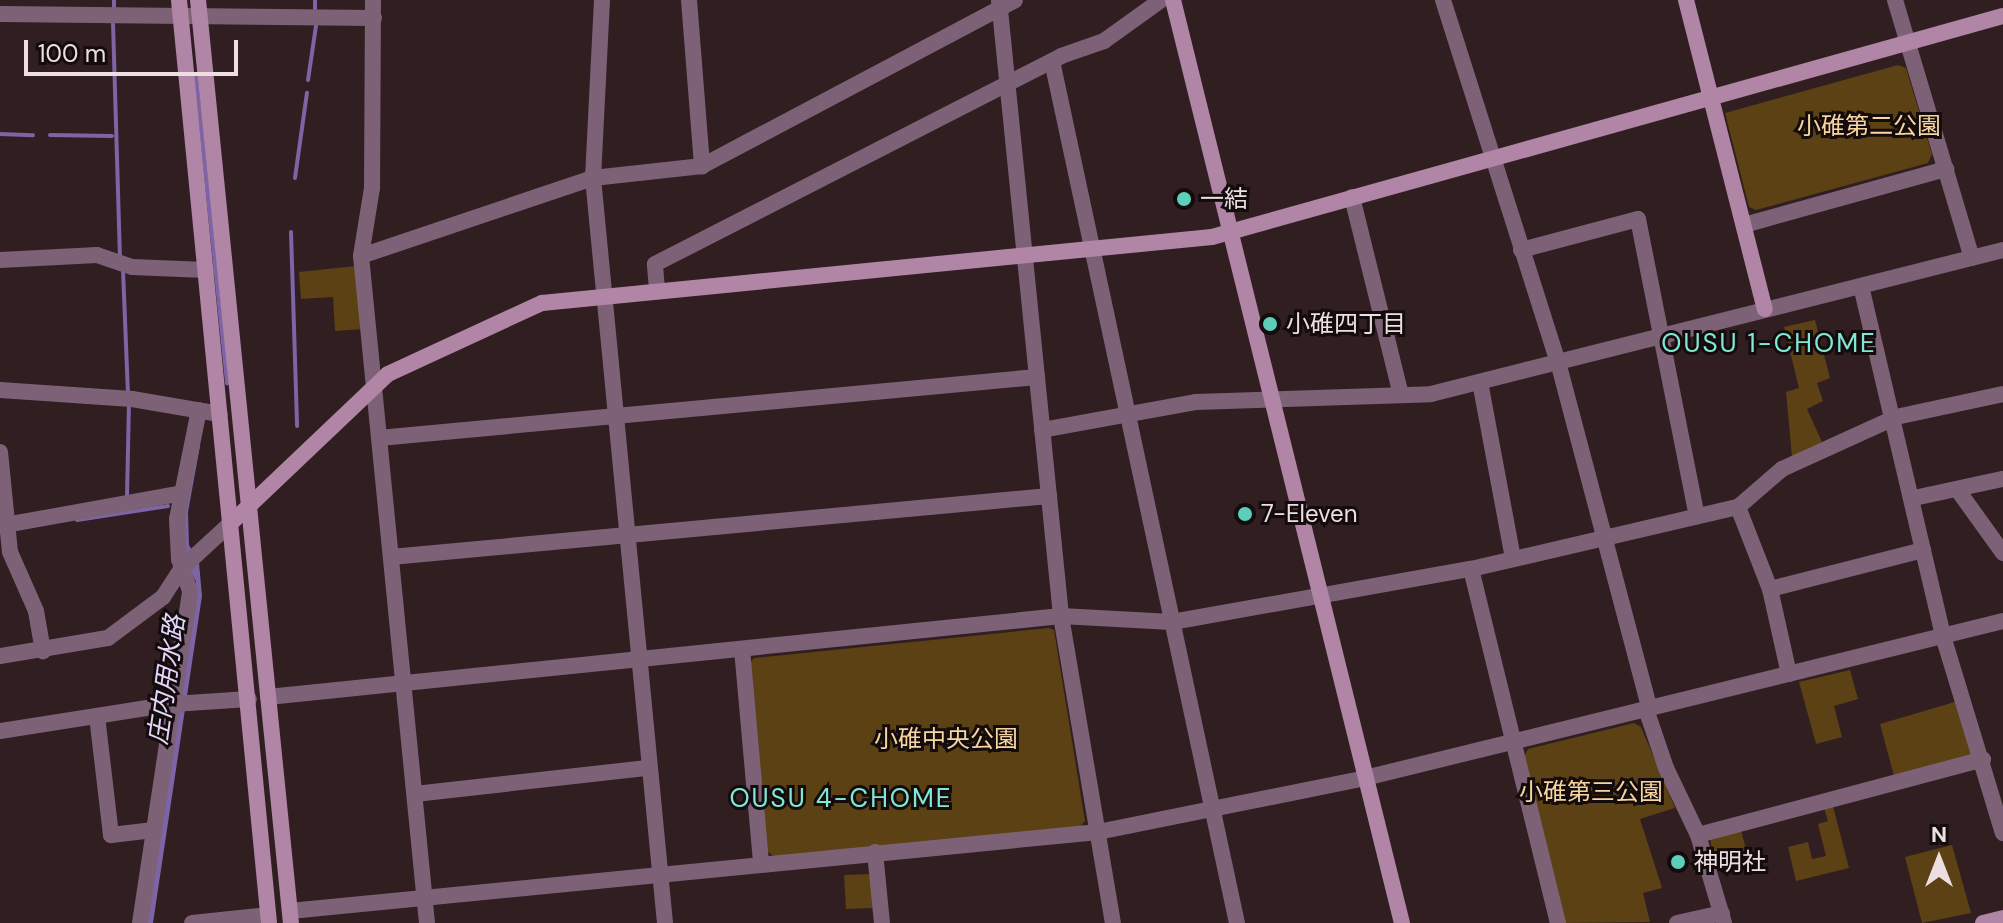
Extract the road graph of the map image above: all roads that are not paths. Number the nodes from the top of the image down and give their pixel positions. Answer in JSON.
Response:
{"nodes":[{"id":1,"x":373,"y":0,"type":"edge"},
{"id":2,"x":602,"y":0,"type":"edge"},
{"id":3,"x":689,"y":0,"type":"edge"},
{"id":4,"x":1161,"y":0,"type":"edge"},
{"id":5,"x":1173,"y":0,"type":"edge"},
{"id":6,"x":1443,"y":0,"type":"edge"},
{"id":7,"x":1686,"y":0,"type":"edge"},
{"id":8,"x":1895,"y":0,"type":"edge"},
{"id":9,"x":1005,"y":2,"type":"edge"},
{"id":10,"x":199,"y":8,"type":"edge"},
{"id":11,"x":180,"y":9,"type":"edge"},
{"id":12,"x":0,"y":14,"type":"edge"},
{"id":13,"x":2003,"y":16,"type":"edge"},
{"id":14,"x":374,"y":18,"type":"junction"},
{"id":15,"x":1909,"y":44,"type":"junction"},
{"id":16,"x":1052,"y":61,"type":"junction"},
{"id":17,"x":1009,"y":85,"type":"junction"},
{"id":18,"x":1710,"y":98,"type":"junction"},
{"id":19,"x":1492,"y":157,"type":"junction"},
{"id":20,"x":702,"y":166,"type":"junction"},
{"id":21,"x":1946,"y":169,"type":"junction"},
{"id":22,"x":593,"y":178,"type":"junction"},
{"id":23,"x":1352,"y":197,"type":"junction"},
{"id":24,"x":1744,"y":225,"type":"junction"},
{"id":25,"x":1231,"y":232,"type":"junction"},
{"id":26,"x":1091,"y":249,"type":"junction"},
{"id":27,"x":1521,"y":250,"type":"junction"},
{"id":28,"x":2003,"y":250,"type":"edge"},
{"id":29,"x":1025,"y":254,"type":"junction"},
{"id":30,"x":361,"y":256,"type":"junction"},
{"id":31,"x":1972,"y":258,"type":"junction"},
{"id":32,"x":0,"y":260,"type":"edge"},
{"id":33,"x":206,"y":270,"type":"junction"},
{"id":34,"x":1861,"y":286,"type":"junction"},
{"id":35,"x":657,"y":289,"type":"junction"},
{"id":36,"x":602,"y":296,"type":"junction"},
{"id":37,"x":1765,"y":309,"type":"junction"},
{"id":38,"x":1661,"y":335,"type":"junction"},
{"id":39,"x":1558,"y":362,"type":"junction"},
{"id":40,"x":1037,"y":377,"type":"junction"},
{"id":41,"x":1480,"y":382,"type":"junction"},
{"id":42,"x":374,"y":388,"type":"junction"},
{"id":43,"x":0,"y":390,"type":"edge"},
{"id":44,"x":2003,"y":394,"type":"edge"},
{"id":45,"x":1401,"y":395,"type":"junction"},
{"id":46,"x":1272,"y":400,"type":"junction"},
{"id":47,"x":199,"y":410,"type":"junction"},
{"id":48,"x":1130,"y":413,"type":"junction"},
{"id":49,"x":220,"y":414,"type":"junction"},
{"id":50,"x":612,"y":417,"type":"junction"},
{"id":51,"x":1896,"y":417,"type":"junction"},
{"id":52,"x":1042,"y":430,"type":"junction"},
{"id":53,"x":379,"y":438,"type":"junction"},
{"id":54,"x":0,"y":452,"type":"edge"},
{"id":55,"x":2003,"y":479,"type":"edge"},
{"id":56,"x":1957,"y":489,"type":"junction"},
{"id":57,"x":178,"y":494,"type":"junction"},
{"id":58,"x":1049,"y":496,"type":"junction"},
{"id":59,"x":1914,"y":498,"type":"junction"},
{"id":60,"x":248,"y":507,"type":"junction"},
{"id":61,"x":1738,"y":507,"type":"junction"},
{"id":62,"x":1697,"y":516,"type":"junction"},
{"id":63,"x":231,"y":523,"type":"junction"},
{"id":64,"x":3,"y":526,"type":"edge"},
{"id":65,"x":624,"y":534,"type":"junction"},
{"id":66,"x":1602,"y":537,"type":"junction"},
{"id":67,"x":1923,"y":550,"type":"junction"},
{"id":68,"x":2003,"y":553,"type":"edge"},
{"id":69,"x":391,"y":557,"type":"junction"},
{"id":70,"x":1513,"y":558,"type":"junction"},
{"id":71,"x":188,"y":563,"type":"junction"},
{"id":72,"x":1471,"y":569,"type":"junction"},
{"id":73,"x":1770,"y":589,"type":"junction"},
{"id":74,"x":1321,"y":597,"type":"junction"},
{"id":75,"x":1061,"y":616,"type":"junction"},
{"id":76,"x":2003,"y":621,"type":"edge"},
{"id":77,"x":1172,"y":622,"type":"junction"},
{"id":78,"x":1943,"y":636,"type":"junction"},
{"id":79,"x":742,"y":649,"type":"junction"},
{"id":80,"x":43,"y":651,"type":"junction"},
{"id":81,"x":0,"y":656,"type":"edge"},
{"id":82,"x":637,"y":661,"type":"junction"},
{"id":83,"x":1789,"y":674,"type":"junction"},
{"id":84,"x":403,"y":683,"type":"junction"},
{"id":85,"x":268,"y":697,"type":"junction"},
{"id":86,"x":249,"y":699,"type":"junction"},
{"id":87,"x":179,"y":704,"type":"junction"},
{"id":88,"x":1648,"y":709,"type":"junction"},
{"id":89,"x":97,"y":716,"type":"junction"},
{"id":90,"x":0,"y":731,"type":"edge"},
{"id":91,"x":1514,"y":741,"type":"junction"},
{"id":92,"x":1983,"y":759,"type":"junction"},
{"id":93,"x":648,"y":768,"type":"junction"},
{"id":94,"x":1365,"y":778,"type":"junction"},
{"id":95,"x":1998,"y":790,"type":"edge"},
{"id":96,"x":415,"y":794,"type":"junction"},
{"id":97,"x":1214,"y":808,"type":"junction"},
{"id":98,"x":154,"y":830,"type":"junction"},
{"id":99,"x":1098,"y":832,"type":"junction"},
{"id":100,"x":2003,"y":833,"type":"edge"},
{"id":101,"x":1698,"y":835,"type":"junction"},
{"id":102,"x":875,"y":852,"type":"junction"},
{"id":103,"x":761,"y":864,"type":"junction"},
{"id":104,"x":659,"y":874,"type":"junction"},
{"id":105,"x":424,"y":899,"type":"junction"},
{"id":106,"x":291,"y":917,"type":"edge"},
{"id":107,"x":1723,"y":918,"type":"edge"},
{"id":108,"x":2003,"y":918,"type":"edge"},
{"id":109,"x":268,"y":919,"type":"edge"},
{"id":110,"x":140,"y":923,"type":"edge"},
{"id":111,"x":192,"y":923,"type":"edge"},
{"id":112,"x":427,"y":923,"type":"edge"},
{"id":113,"x":665,"y":923,"type":"edge"},
{"id":114,"x":882,"y":923,"type":"edge"},
{"id":115,"x":1113,"y":923,"type":"edge"},
{"id":116,"x":1237,"y":923,"type":"edge"},
{"id":117,"x":1402,"y":923,"type":"edge"},
{"id":118,"x":1558,"y":923,"type":"edge"},
{"id":119,"x":1677,"y":923,"type":"edge"},
{"id":120,"x":1983,"y":923,"type":"edge"}],
"edges":[{"from":1,"to":14,"type":"street"},
{"from":2,"to":22,"type":"street"},
{"from":3,"to":20,"type":"street"},
{"from":4,"to":16,"type":"street"},
{"from":5,"to":25,"type":"street"},
{"from":6,"to":19,"type":"street"},
{"from":7,"to":18,"type":"street"},
{"from":8,"to":15,"type":"street"},
{"from":9,"to":17,"type":"street"},
{"from":9,"to":20,"type":"street"},
{"from":10,"to":11,"type":"street"},
{"from":10,"to":14,"type":"street"},
{"from":10,"to":60,"type":"street"},
{"from":11,"to":12,"type":"street"},
{"from":11,"to":33,"type":"street"},
{"from":13,"to":15,"type":"street"},
{"from":14,"to":30,"type":"street"},
{"from":15,"to":18,"type":"street"},
{"from":15,"to":21,"type":"street"},
{"from":16,"to":17,"type":"street"},
{"from":16,"to":26,"type":"street"},
{"from":17,"to":29,"type":"street"},
{"from":17,"to":35,"type":"street"},
{"from":18,"to":19,"type":"street"},
{"from":18,"to":24,"type":"street"},
{"from":19,"to":23,"type":"street"},
{"from":19,"to":27,"type":"street"},
{"from":20,"to":22,"type":"street"},
{"from":21,"to":24,"type":"street"},
{"from":21,"to":31,"type":"street"},
{"from":22,"to":30,"type":"street"},
{"from":22,"to":36,"type":"street"},
{"from":23,"to":25,"type":"street"},
{"from":23,"to":45,"type":"street"},
{"from":24,"to":37,"type":"street"},
{"from":25,"to":26,"type":"street"},
{"from":25,"to":46,"type":"street"},
{"from":26,"to":29,"type":"street"},
{"from":26,"to":48,"type":"street"},
{"from":27,"to":38,"type":"street"},
{"from":27,"to":39,"type":"street"},
{"from":28,"to":31,"type":"street"},
{"from":29,"to":35,"type":"street"},
{"from":29,"to":40,"type":"street"},
{"from":30,"to":42,"type":"street"},
{"from":31,"to":34,"type":"street"},
{"from":32,"to":33,"type":"street"},
{"from":33,"to":49,"type":"street"},
{"from":34,"to":37,"type":"street"},
{"from":34,"to":51,"type":"street"},
{"from":35,"to":36,"type":"street"},
{"from":36,"to":42,"type":"street"},
{"from":36,"to":50,"type":"street"},
{"from":37,"to":38,"type":"street"},
{"from":38,"to":39,"type":"street"},
{"from":38,"to":62,"type":"street"},
{"from":39,"to":41,"type":"street"},
{"from":39,"to":66,"type":"street"},
{"from":40,"to":50,"type":"street"},
{"from":40,"to":52,"type":"street"},
{"from":41,"to":45,"type":"street"},
{"from":41,"to":70,"type":"street"},
{"from":42,"to":53,"type":"street"},
{"from":42,"to":60,"type":"street"},
{"from":43,"to":47,"type":"street"},
{"from":44,"to":51,"type":"street"},
{"from":45,"to":46,"type":"street"},
{"from":46,"to":48,"type":"street"},
{"from":46,"to":74,"type":"street"},
{"from":47,"to":49,"type":"street"},
{"from":47,"to":57,"type":"street"},
{"from":48,"to":52,"type":"street"},
{"from":48,"to":77,"type":"street"},
{"from":49,"to":63,"type":"street"},
{"from":50,"to":53,"type":"street"},
{"from":50,"to":65,"type":"street"},
{"from":51,"to":59,"type":"street"},
{"from":51,"to":61,"type":"street"},
{"from":52,"to":58,"type":"street"},
{"from":53,"to":69,"type":"street"},
{"from":54,"to":64,"type":"street"},
{"from":55,"to":56,"type":"street"},
{"from":56,"to":59,"type":"street"},
{"from":56,"to":68,"type":"street"},
{"from":57,"to":64,"type":"street"},
{"from":57,"to":71,"type":"street"},
{"from":58,"to":65,"type":"street"},
{"from":58,"to":75,"type":"street"},
{"from":59,"to":67,"type":"street"},
{"from":60,"to":63,"type":"street"},
{"from":60,"to":85,"type":"street"},
{"from":61,"to":62,"type":"street"},
{"from":61,"to":73,"type":"street"},
{"from":62,"to":66,"type":"street"},
{"from":63,"to":71,"type":"street"},
{"from":63,"to":86,"type":"street"},
{"from":64,"to":80,"type":"street"},
{"from":65,"to":69,"type":"street"},
{"from":65,"to":82,"type":"street"},
{"from":66,"to":70,"type":"street"},
{"from":66,"to":88,"type":"street"},
{"from":67,"to":73,"type":"street"},
{"from":67,"to":78,"type":"street"},
{"from":69,"to":84,"type":"street"},
{"from":70,"to":72,"type":"street"},
{"from":71,"to":80,"type":"street"},
{"from":71,"to":87,"type":"street"},
{"from":72,"to":74,"type":"street"},
{"from":72,"to":91,"type":"street"},
{"from":73,"to":83,"type":"street"},
{"from":74,"to":77,"type":"street"},
{"from":74,"to":94,"type":"street"},
{"from":75,"to":77,"type":"street"},
{"from":75,"to":79,"type":"street"},
{"from":75,"to":99,"type":"street"},
{"from":76,"to":78,"type":"street"},
{"from":77,"to":97,"type":"street"},
{"from":78,"to":83,"type":"street"},
{"from":78,"to":92,"type":"street"},
{"from":79,"to":82,"type":"street"},
{"from":79,"to":103,"type":"street"},
{"from":80,"to":81,"type":"street"},
{"from":82,"to":84,"type":"street"},
{"from":82,"to":93,"type":"street"},
{"from":83,"to":88,"type":"street"},
{"from":84,"to":85,"type":"street"},
{"from":84,"to":96,"type":"street"},
{"from":85,"to":106,"type":"street"},
{"from":86,"to":87,"type":"street"},
{"from":86,"to":109,"type":"street"},
{"from":87,"to":89,"type":"street"},
{"from":87,"to":98,"type":"street"},
{"from":88,"to":91,"type":"street"},
{"from":88,"to":101,"type":"street"},
{"from":89,"to":90,"type":"street"},
{"from":89,"to":98,"type":"street"},
{"from":91,"to":94,"type":"street"},
{"from":91,"to":118,"type":"street"},
{"from":92,"to":95,"type":"street"},
{"from":92,"to":101,"type":"street"},
{"from":93,"to":96,"type":"street"},
{"from":93,"to":104,"type":"street"},
{"from":94,"to":97,"type":"street"},
{"from":94,"to":117,"type":"street"},
{"from":95,"to":100,"type":"street"},
{"from":96,"to":105,"type":"street"},
{"from":97,"to":99,"type":"street"},
{"from":97,"to":116,"type":"street"},
{"from":98,"to":110,"type":"street"},
{"from":99,"to":102,"type":"street"},
{"from":99,"to":115,"type":"street"},
{"from":101,"to":107,"type":"street"},
{"from":102,"to":103,"type":"street"},
{"from":102,"to":114,"type":"street"},
{"from":103,"to":104,"type":"street"},
{"from":104,"to":105,"type":"street"},
{"from":104,"to":113,"type":"street"},
{"from":105,"to":106,"type":"street"},
{"from":105,"to":112,"type":"street"},
{"from":107,"to":119,"type":"street"},
{"from":108,"to":120,"type":"street"},
{"from":109,"to":111,"type":"street"}]}
